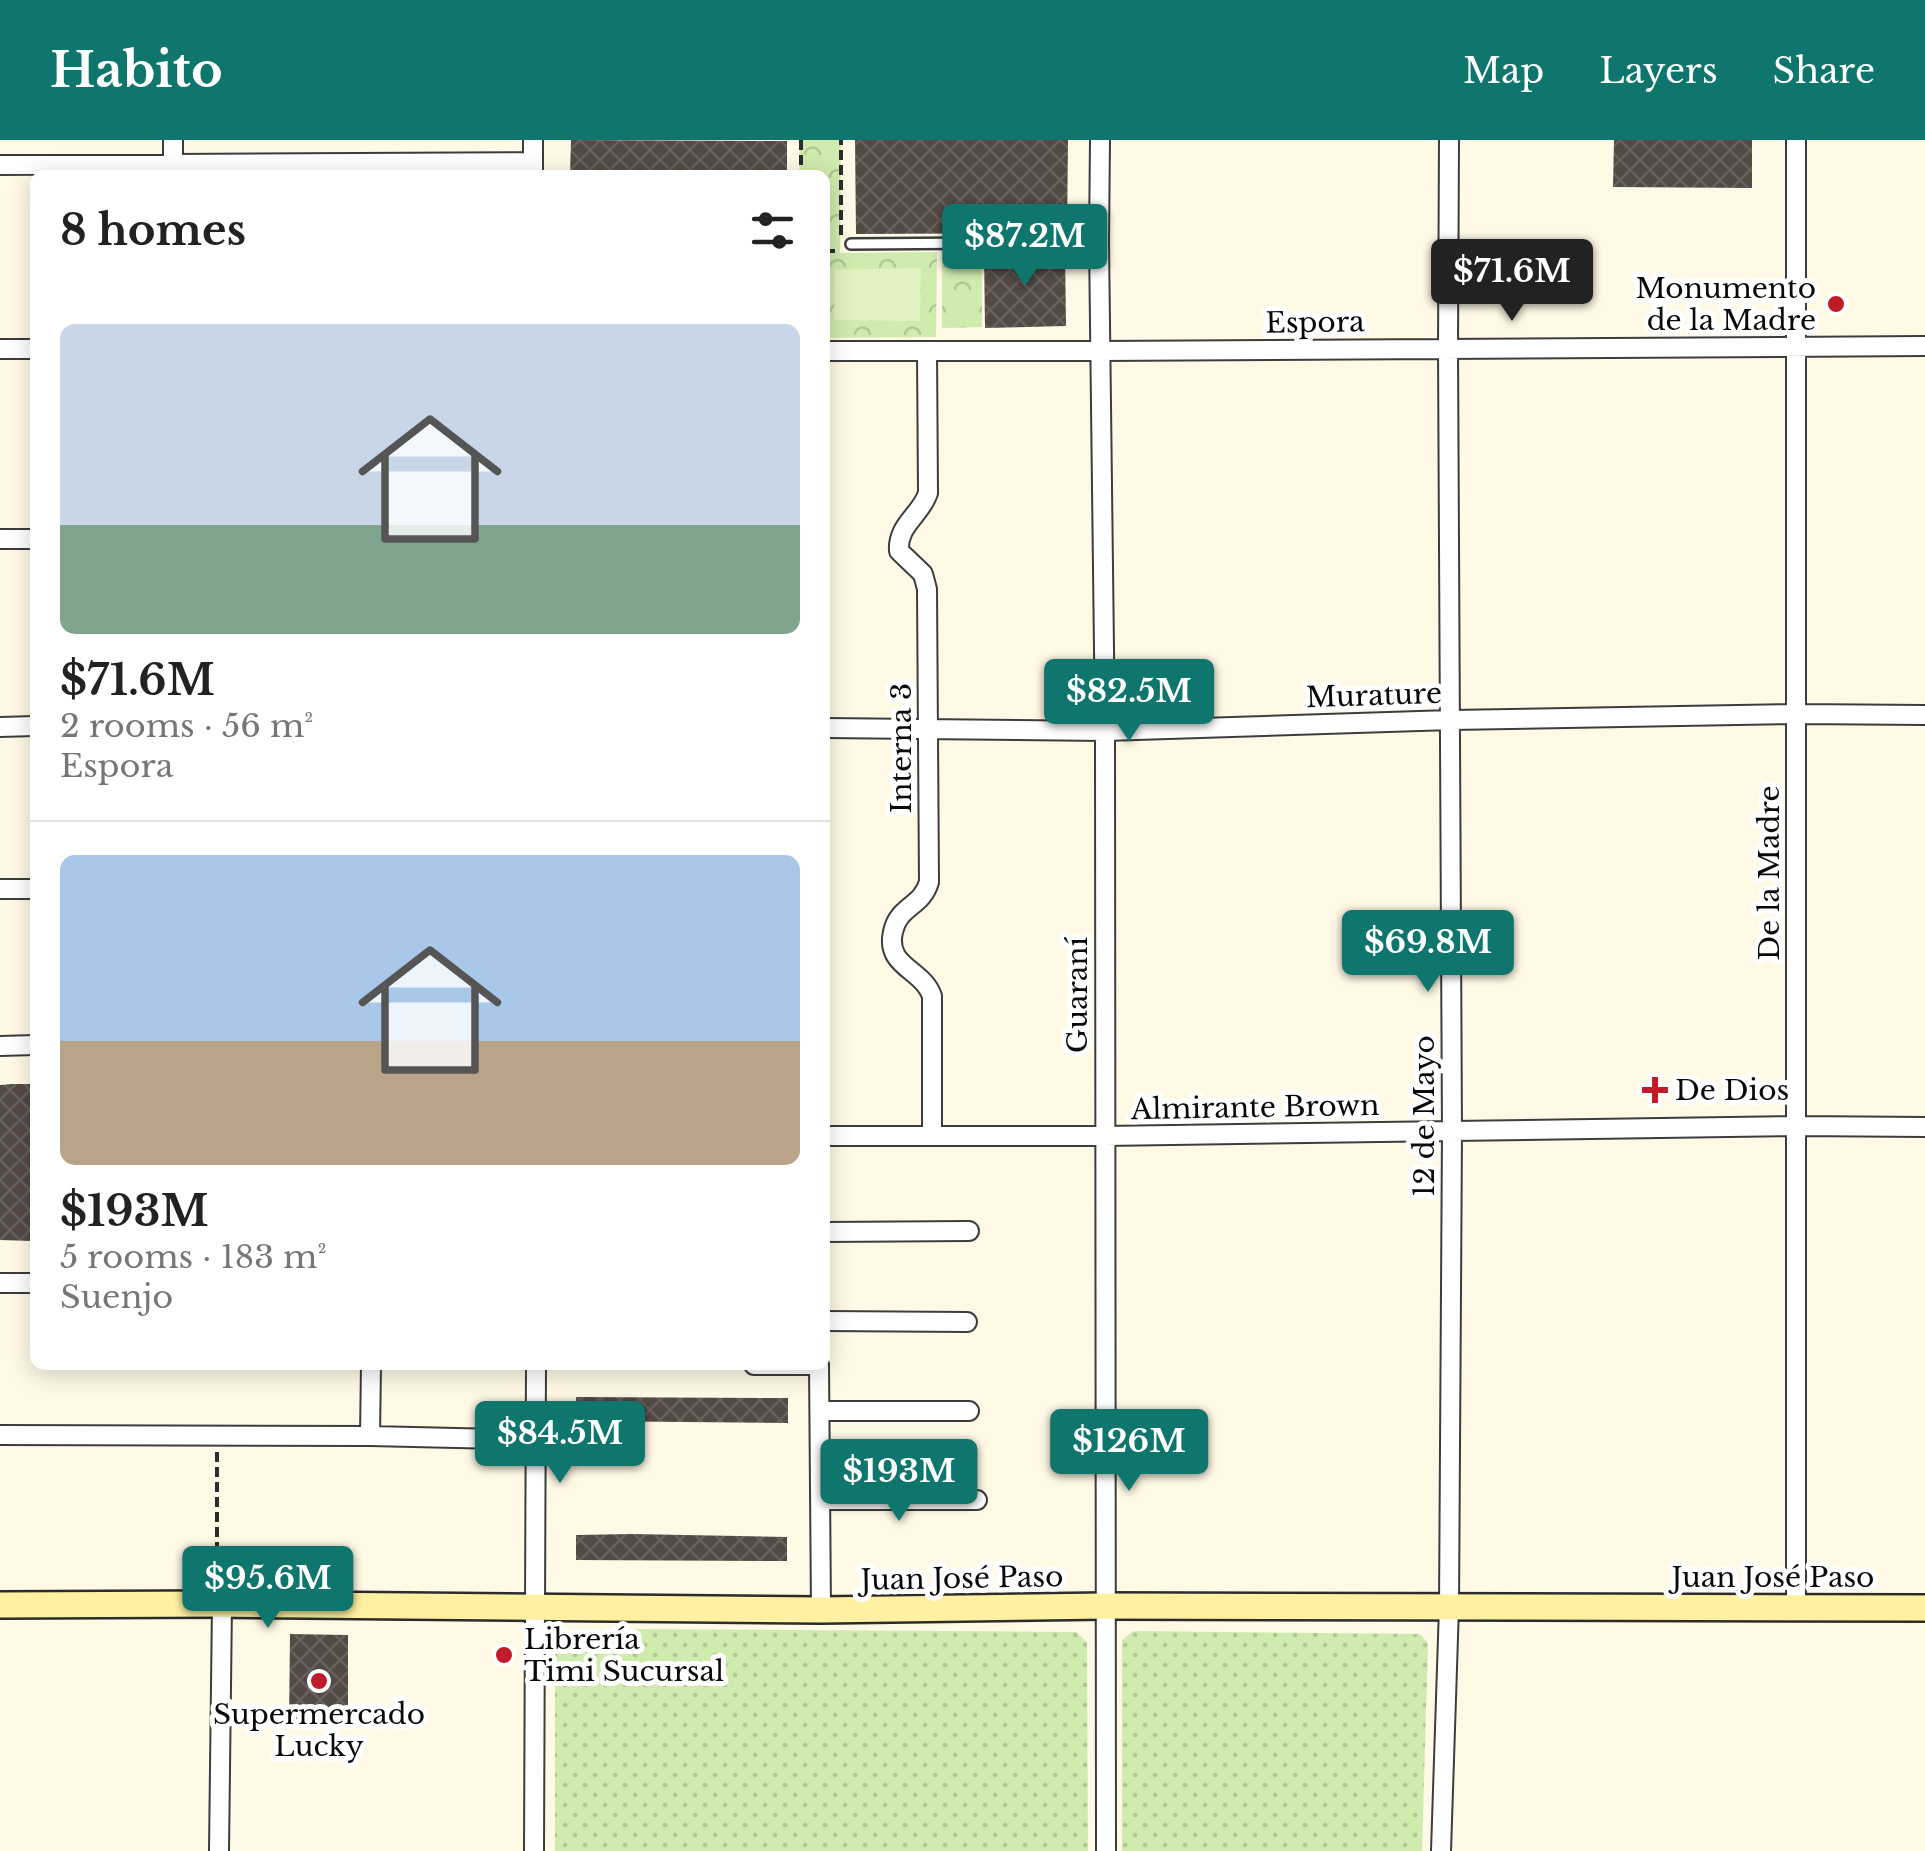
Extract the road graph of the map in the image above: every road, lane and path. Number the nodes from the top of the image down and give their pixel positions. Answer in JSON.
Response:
{"nodes":[{"id":1,"x":173,"y":140,"type":"edge"},
{"id":2,"x":533,"y":140,"type":"edge"},
{"id":3,"x":801,"y":140,"type":"edge"},
{"id":4,"x":841,"y":140,"type":"edge"},
{"id":5,"x":1100,"y":140,"type":"edge"},
{"id":6,"x":1449,"y":140,"type":"edge"},
{"id":7,"x":1796,"y":140,"type":"edge"},
{"id":8,"x":0,"y":165,"type":"edge"},
{"id":9,"x":533,"y":168,"type":"edge"},
{"id":10,"x":173,"y":170,"type":"edge"},
{"id":11,"x":801,"y":170,"type":"edge"},
{"id":12,"x":1099,"y":242,"type":"junction"},
{"id":13,"x":851,"y":244,"type":"dead end"},
{"id":14,"x":841,"y":250,"type":"dead end"},
{"id":15,"x":1925,"y":346,"type":"edge"},
{"id":16,"x":1448,"y":348,"type":"junction"},
{"id":17,"x":1797,"y":348,"type":"junction"},
{"id":18,"x":0,"y":349,"type":"edge"},
{"id":19,"x":30,"y":349,"type":"edge"},
{"id":20,"x":830,"y":351,"type":"edge"},
{"id":21,"x":927,"y":351,"type":"junction"},
{"id":22,"x":1100,"y":352,"type":"junction"},
{"id":23,"x":0,"y":539,"type":"edge"},
{"id":24,"x":30,"y":539,"type":"edge"},
{"id":25,"x":1797,"y":714,"type":"junction"},
{"id":26,"x":1925,"y":715,"type":"edge"},
{"id":27,"x":1451,"y":720,"type":"junction"},
{"id":28,"x":0,"y":726,"type":"edge"},
{"id":29,"x":30,"y":726,"type":"edge"},
{"id":30,"x":928,"y":727,"type":"junction"},
{"id":31,"x":830,"y":728,"type":"edge"},
{"id":32,"x":1105,"y":731,"type":"junction"},
{"id":33,"x":0,"y":889,"type":"edge"},
{"id":34,"x":30,"y":889,"type":"edge"},
{"id":35,"x":30,"y":1045,"type":"edge"},
{"id":36,"x":0,"y":1046,"type":"edge"},
{"id":37,"x":1797,"y":1126,"type":"junction"},
{"id":38,"x":1925,"y":1127,"type":"edge"},
{"id":39,"x":1452,"y":1132,"type":"junction"},
{"id":40,"x":932,"y":1134,"type":"junction"},
{"id":41,"x":830,"y":1136,"type":"edge"},
{"id":42,"x":1104,"y":1136,"type":"junction"},
{"id":43,"x":970,"y":1230,"type":"dead end"},
{"id":44,"x":830,"y":1232,"type":"edge"},
{"id":45,"x":0,"y":1282,"type":"edge"},
{"id":46,"x":30,"y":1283,"type":"edge"},
{"id":47,"x":830,"y":1321,"type":"edge"},
{"id":48,"x":967,"y":1322,"type":"dead end"},
{"id":49,"x":371,"y":1370,"type":"edge"},
{"id":50,"x":536,"y":1370,"type":"edge"},
{"id":51,"x":820,"y":1370,"type":"edge"},
{"id":52,"x":969,"y":1411,"type":"dead end"},
{"id":53,"x":820,"y":1412,"type":"junction"},
{"id":54,"x":0,"y":1436,"type":"edge"},
{"id":55,"x":370,"y":1436,"type":"junction"},
{"id":56,"x":217,"y":1437,"type":"junction"},
{"id":57,"x":537,"y":1440,"type":"junction"},
{"id":58,"x":820,"y":1500,"type":"junction"},
{"id":59,"x":977,"y":1500,"type":"dead end"},
{"id":60,"x":0,"y":1604,"type":"edge"},
{"id":61,"x":219,"y":1604,"type":"junction"},
{"id":62,"x":536,"y":1606,"type":"junction"},
{"id":63,"x":1105,"y":1606,"type":"junction"},
{"id":64,"x":1796,"y":1606,"type":"junction"},
{"id":65,"x":1449,"y":1607,"type":"junction"},
{"id":66,"x":1925,"y":1608,"type":"edge"},
{"id":67,"x":821,"y":1610,"type":"junction"},
{"id":68,"x":219,"y":1851,"type":"edge"},
{"id":69,"x":534,"y":1851,"type":"edge"},
{"id":70,"x":1106,"y":1851,"type":"edge"},
{"id":71,"x":1441,"y":1851,"type":"edge"}],
"edges":[{"from":1,"to":10,"type":"street"},
{"from":2,"to":9,"type":"street"},
{"from":3,"to":11,"type":"path"},
{"from":4,"to":14,"type":"path"},
{"from":5,"to":12,"type":"street","name":"Guaraní"},
{"from":6,"to":16,"type":"street","name":"12 de Mayo"},
{"from":7,"to":17,"type":"street","name":"De la Madre"},
{"from":8,"to":10,"type":"street"},
{"from":9,"to":10,"type":"street"},
{"from":12,"to":13,"type":"lane"},
{"from":12,"to":22,"type":"street","name":"Guaraní"},
{"from":15,"to":17,"type":"street","name":"Espora"},
{"from":16,"to":17,"type":"street","name":"Espora"},
{"from":16,"to":22,"type":"street","name":"Espora"},
{"from":16,"to":27,"type":"street","name":"12 de Mayo"},
{"from":17,"to":25,"type":"street","name":"De la Madre"},
{"from":18,"to":19,"type":"street"},
{"from":20,"to":21,"type":"street","name":"Espora"},
{"from":21,"to":22,"type":"street","name":"Espora"},
{"from":21,"to":30,"type":"street","name":"Interna 3"},
{"from":22,"to":32,"type":"street","name":"Guaraní"},
{"from":23,"to":24,"type":"street"},
{"from":25,"to":26,"type":"street","name":"Murature"},
{"from":25,"to":27,"type":"street","name":"Murature"},
{"from":25,"to":37,"type":"street","name":"De la Madre"},
{"from":27,"to":32,"type":"street","name":"Murature"},
{"from":27,"to":39,"type":"street","name":"12 de Mayo"},
{"from":28,"to":29,"type":"street"},
{"from":30,"to":31,"type":"street","name":"Murature"},
{"from":30,"to":32,"type":"street","name":"Murature"},
{"from":30,"to":40,"type":"street","name":"Interna 3"},
{"from":32,"to":42,"type":"street","name":"Guaraní"},
{"from":33,"to":34,"type":"street"},
{"from":35,"to":36,"type":"street"},
{"from":37,"to":38,"type":"street","name":"Almirante Brown"},
{"from":37,"to":39,"type":"street","name":"Almirante Brown"},
{"from":37,"to":64,"type":"street","name":"De la Madre"},
{"from":39,"to":42,"type":"street","name":"Almirante Brown"},
{"from":39,"to":65,"type":"street","name":"12 de Mayo"},
{"from":40,"to":41,"type":"street","name":"Almirante Brown"},
{"from":40,"to":42,"type":"street","name":"Almirante Brown"},
{"from":42,"to":63,"type":"street","name":"Guaraní"},
{"from":43,"to":44,"type":"street"},
{"from":45,"to":46,"type":"street"},
{"from":47,"to":48,"type":"street"},
{"from":49,"to":55,"type":"street"},
{"from":50,"to":57,"type":"street"},
{"from":51,"to":53,"type":"street"},
{"from":52,"to":53,"type":"street"},
{"from":53,"to":58,"type":"street"},
{"from":54,"to":56,"type":"street"},
{"from":55,"to":56,"type":"street"},
{"from":55,"to":57,"type":"street"},
{"from":56,"to":61,"type":"path"},
{"from":57,"to":62,"type":"street"},
{"from":58,"to":59,"type":"street"},
{"from":58,"to":67,"type":"street"},
{"from":60,"to":61,"type":"main road","name":"Juan José Paso"},
{"from":61,"to":62,"type":"main road","name":"Juan José Paso"},
{"from":61,"to":68,"type":"street"},
{"from":62,"to":67,"type":"main road","name":"Juan José Paso"},
{"from":62,"to":69,"type":"street"},
{"from":63,"to":65,"type":"main road","name":"Juan José Paso"},
{"from":63,"to":67,"type":"main road","name":"Juan José Paso"},
{"from":63,"to":70,"type":"street","name":"Guaraní"},
{"from":64,"to":65,"type":"main road","name":"Juan José Paso"},
{"from":64,"to":66,"type":"main road","name":"Juan José Paso"},
{"from":65,"to":71,"type":"street","name":"12 de Mayo"}]}
